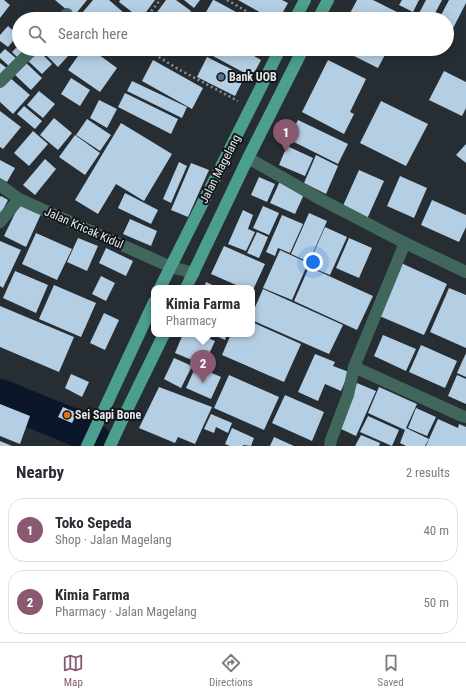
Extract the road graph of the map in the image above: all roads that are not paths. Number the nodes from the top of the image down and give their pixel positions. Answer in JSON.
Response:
{"nodes":[{"id":1,"x":305,"y":0,"type":"edge"},
{"id":2,"x":328,"y":0,"type":"edge"},
{"id":3,"x":299,"y":12,"type":"edge"},
{"id":4,"x":322,"y":12,"type":"edge"},
{"id":5,"x":26,"y":56,"type":"edge"},
{"id":6,"x":276,"y":56,"type":"edge"},
{"id":7,"x":299,"y":56,"type":"edge"},
{"id":8,"x":0,"y":82,"type":"edge"},
{"id":9,"x":248,"y":158,"type":"junction"},
{"id":10,"x":0,"y":185,"type":"edge"},
{"id":11,"x":19,"y":199,"type":"junction"},
{"id":12,"x":0,"y":222,"type":"edge"},
{"id":13,"x":405,"y":243,"type":"junction"},
{"id":14,"x":170,"y":267,"type":"junction"},
{"id":15,"x":466,"y":272,"type":"edge"},
{"id":16,"x":194,"y":273,"type":"junction"},
{"id":17,"x":161,"y":285,"type":"edge"},
{"id":18,"x":188,"y":285,"type":"edge"},
{"id":19,"x":151,"y":308,"type":"edge"},
{"id":20,"x":163,"y":337,"type":"edge"},
{"id":21,"x":354,"y":367,"type":"junction"},
{"id":22,"x":466,"y":417,"type":"edge"},
{"id":23,"x":87,"y":446,"type":"edge"},
{"id":24,"x":110,"y":446,"type":"edge"},
{"id":25,"x":330,"y":446,"type":"edge"}],
"edges":[{"from":1,"to":3,"type":"main road"},
{"from":2,"to":4,"type":"main road"},
{"from":5,"to":8,"type":"street"},
{"from":6,"to":14,"type":"main road","name":"Jalan Magelang"},
{"from":7,"to":9,"type":"main road","name":"Jalan Magelang"},
{"from":9,"to":13,"type":"street"},
{"from":9,"to":16,"type":"main road","name":"Jalan Magelang"},
{"from":10,"to":11,"type":"street","name":"Jalan Kricak Kidul"},
{"from":11,"to":12,"type":"street"},
{"from":11,"to":14,"type":"street","name":"Jalan Kricak Kidul"},
{"from":13,"to":15,"type":"street"},
{"from":13,"to":21,"type":"street"},
{"from":14,"to":16,"type":"street","name":"Jalan Kricak Kidul"},
{"from":14,"to":17,"type":"main road","name":"Jalan Magelang"},
{"from":16,"to":18,"type":"main road","name":"Jalan Magelang"},
{"from":19,"to":23,"type":"main road"},
{"from":20,"to":24,"type":"main road"},
{"from":21,"to":22,"type":"street"},
{"from":21,"to":25,"type":"street"}]}
